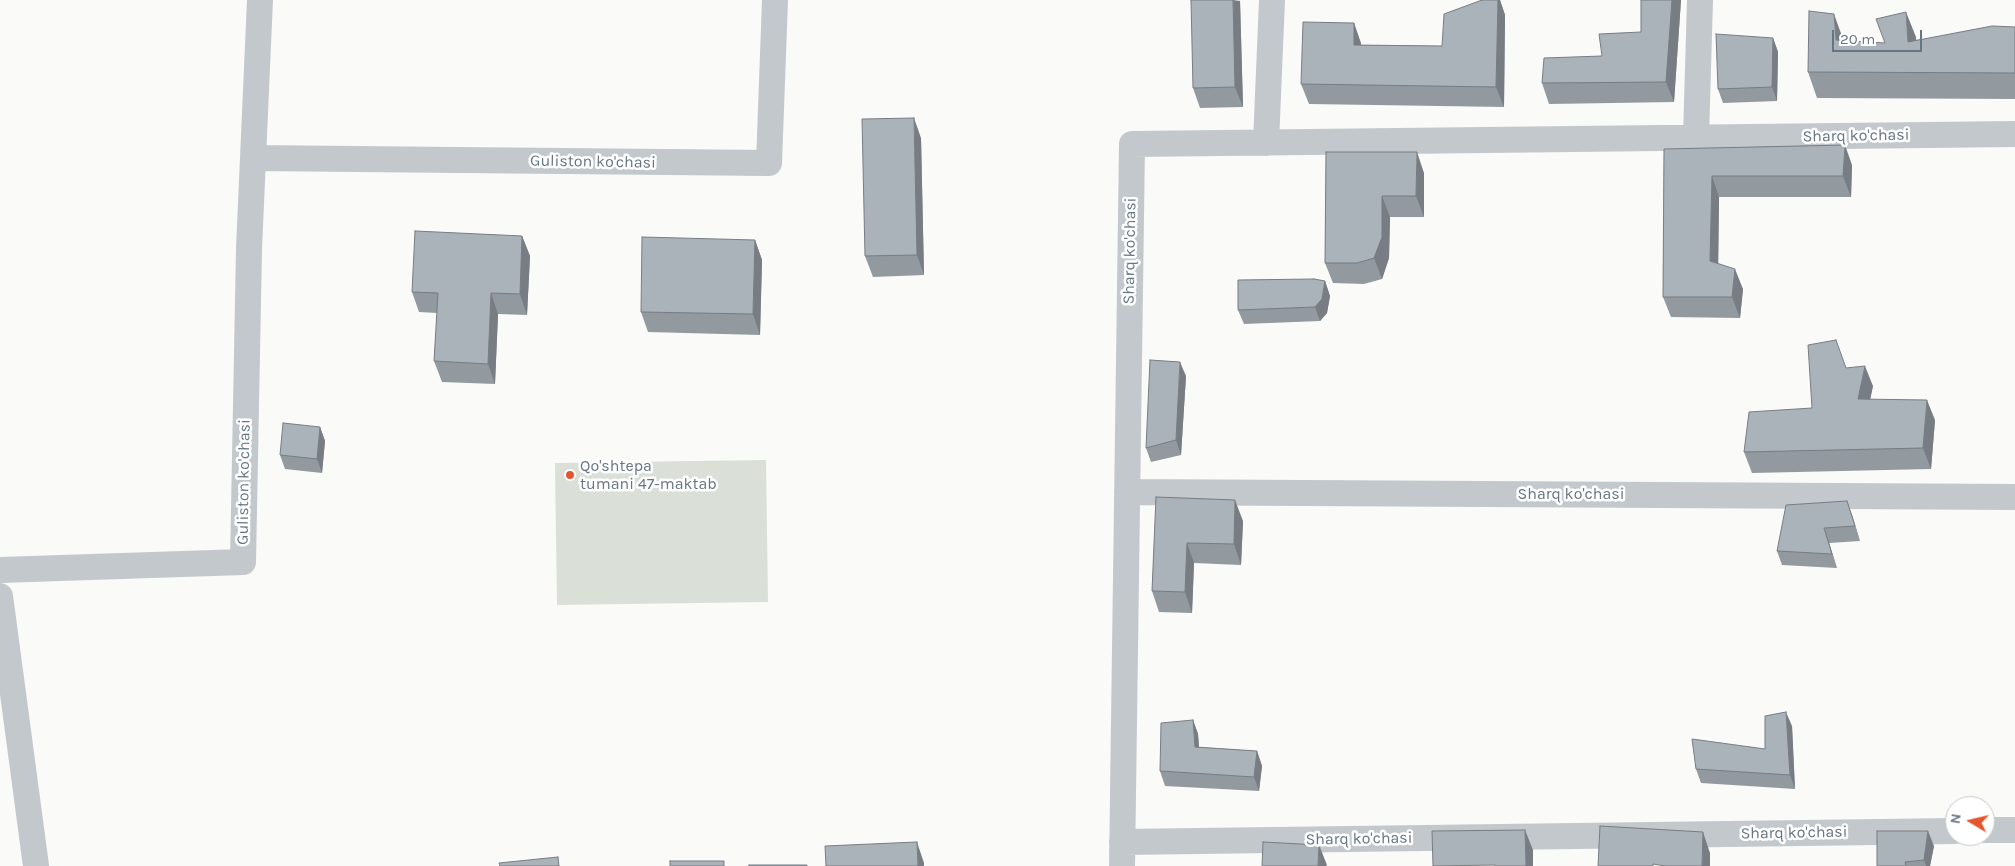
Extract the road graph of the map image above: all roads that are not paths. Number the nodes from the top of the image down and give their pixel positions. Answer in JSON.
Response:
{"nodes":[{"id":1,"x":260,"y":0,"type":"edge"},
{"id":2,"x":775,"y":0,"type":"edge"},
{"id":3,"x":1272,"y":0,"type":"edge"},
{"id":4,"x":1700,"y":0,"type":"edge"},
{"id":5,"x":2015,"y":134,"type":"edge"},
{"id":6,"x":1696,"y":138,"type":"junction"},
{"id":7,"x":1266,"y":143,"type":"junction"},
{"id":8,"x":253,"y":158,"type":"junction"},
{"id":9,"x":1127,"y":492,"type":"junction"},
{"id":10,"x":2015,"y":497,"type":"edge"},
{"id":11,"x":0,"y":570,"type":"edge"},
{"id":12,"x":0,"y":596,"type":"edge"},
{"id":13,"x":1945,"y":830,"type":"edge"},
{"id":14,"x":1995,"y":830,"type":"edge"},
{"id":15,"x":2015,"y":830,"type":"edge"},
{"id":16,"x":1122,"y":854,"type":"edge"},
{"id":17,"x":36,"y":866,"type":"edge"}],
"edges":[{"from":1,"to":8,"type":"street","name":"Guliston ko'chasi"},
{"from":2,"to":8,"type":"street","name":"Guliston ko'chasi"},
{"from":3,"to":7,"type":"street"},
{"from":4,"to":6,"type":"street"},
{"from":5,"to":6,"type":"street","name":"Sharq ko'chasi"},
{"from":6,"to":7,"type":"street","name":"Sharq ko'chasi"},
{"from":7,"to":9,"type":"street","name":"Sharq ko'chasi"},
{"from":8,"to":11,"type":"street","name":"Guliston ko'chasi"},
{"from":9,"to":10,"type":"street","name":"Sharq ko'chasi"},
{"from":9,"to":16,"type":"street","name":"Sharq ko'chasi"},
{"from":12,"to":17,"type":"street"},
{"from":13,"to":16,"type":"street","name":"Sharq ko'chasi"},
{"from":14,"to":15,"type":"street"}]}
